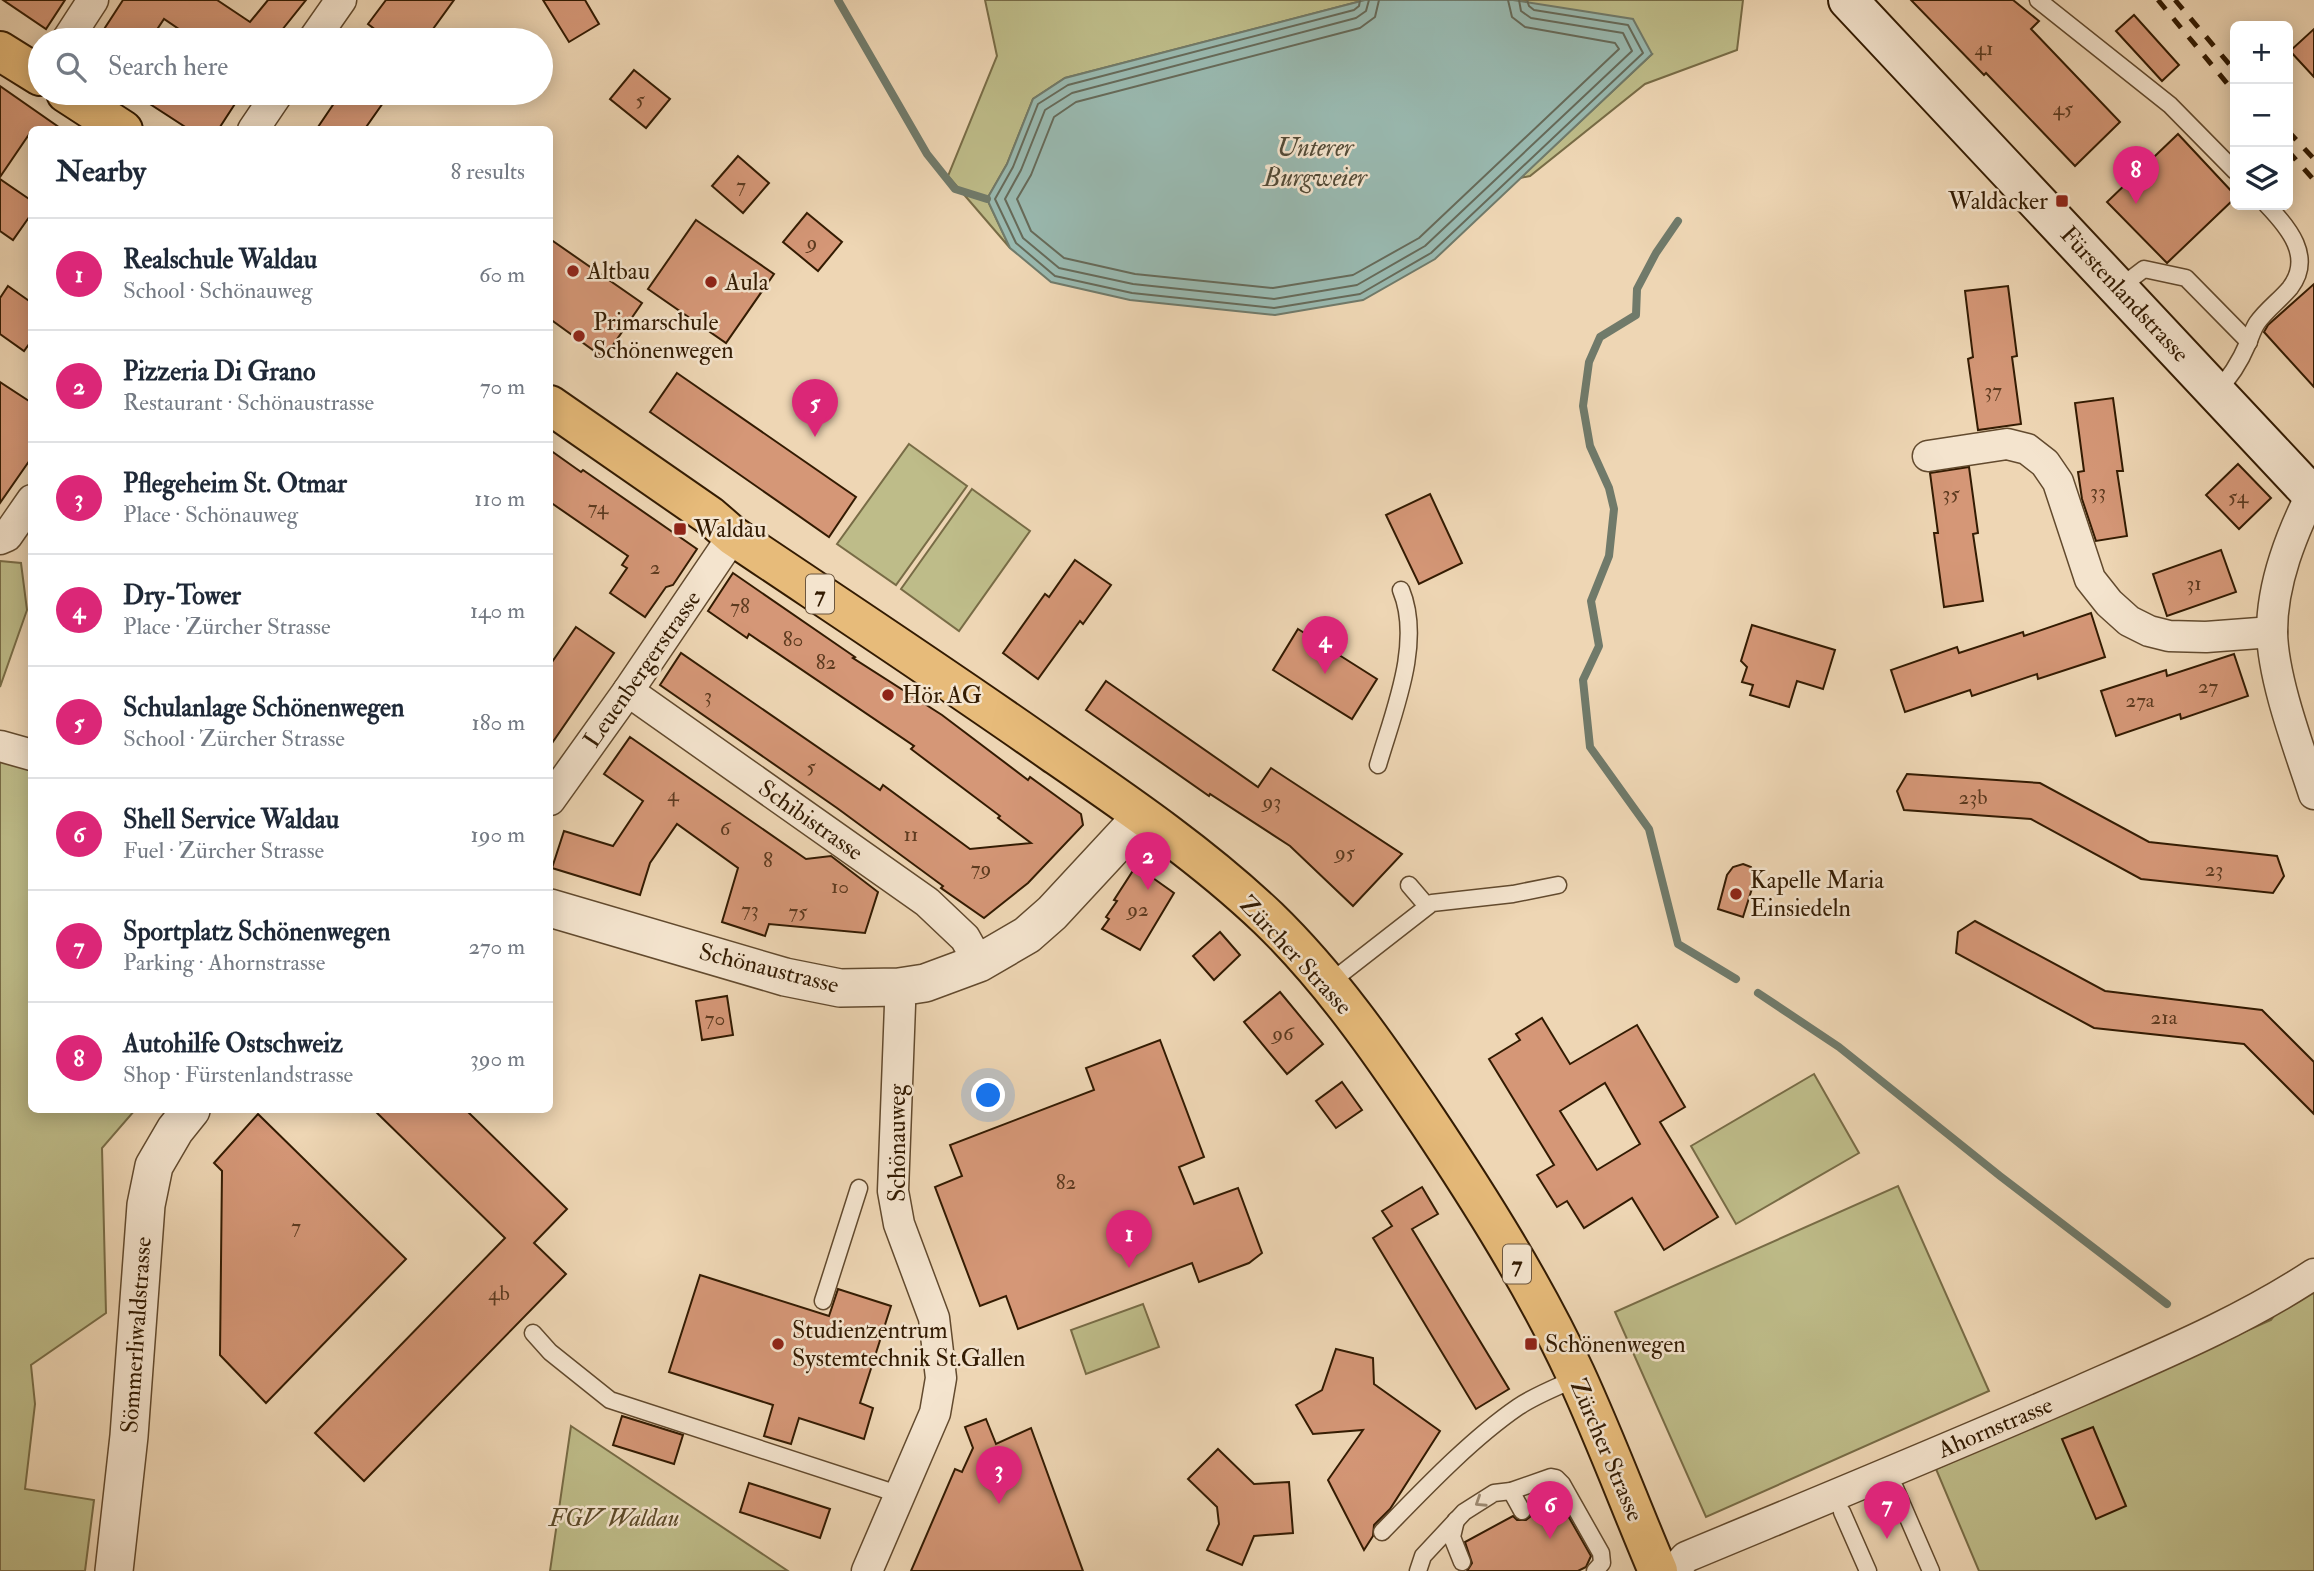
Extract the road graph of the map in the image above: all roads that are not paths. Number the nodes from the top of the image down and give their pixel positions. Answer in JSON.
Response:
{"nodes":[{"id":1,"x":93,"y":0,"type":"edge"},
{"id":2,"x":341,"y":0,"type":"edge"},
{"id":3,"x":1849,"y":0,"type":"edge"},
{"id":4,"x":2038,"y":0,"type":"edge"},
{"id":5,"x":75,"y":28,"type":"edge"},
{"id":6,"x":321,"y":28,"type":"edge"},
{"id":7,"x":2,"y":56,"type":"edge"},
{"id":8,"x":28,"y":70,"type":"edge"},
{"id":9,"x":84,"y":105,"type":"edge"},
{"id":10,"x":270,"y":105,"type":"edge"},
{"id":11,"x":116,"y":126,"type":"edge"},
{"id":12,"x":256,"y":126,"type":"edge"},
{"id":13,"x":2230,"y":166,"type":"edge"},
{"id":14,"x":2272,"y":210,"type":"edge"},
{"id":15,"x":2119,"y":288,"type":"junction"},
{"id":16,"x":2249,"y":342,"type":"junction"},
{"id":17,"x":2216,"y":391,"type":"junction"},
{"id":18,"x":553,"y":407,"type":"edge"},
{"id":19,"x":1928,"y":456,"type":"dead end"},
{"id":20,"x":2313,"y":493,"type":"edge"},
{"id":21,"x":28,"y":506,"type":"edge"},
{"id":22,"x":733,"y":536,"type":"junction"},
{"id":23,"x":0,"y":539,"type":"edge"},
{"id":24,"x":1401,"y":590,"type":"dead end"},
{"id":25,"x":2272,"y":632,"type":"junction"},
{"id":26,"x":628,"y":691,"type":"junction"},
{"id":27,"x":0,"y":746,"type":"edge"},
{"id":28,"x":28,"y":754,"type":"edge"},
{"id":29,"x":1378,"y":765,"type":"dead end"},
{"id":30,"x":2314,"y":794,"type":"edge"},
{"id":31,"x":553,"y":796,"type":"edge"},
{"id":32,"x":1140,"y":815,"type":"junction"},
{"id":33,"x":1409,"y":885,"type":"dead end"},
{"id":34,"x":1558,"y":885,"type":"dead end"},
{"id":35,"x":1427,"y":906,"type":"junction"},
{"id":36,"x":553,"y":909,"type":"edge"},
{"id":37,"x":979,"y":963,"type":"junction"},
{"id":38,"x":1328,"y":984,"type":"junction"},
{"id":39,"x":899,"y":987,"type":"junction"},
{"id":40,"x":189,"y":1113,"type":"edge"},
{"id":41,"x":859,"y":1188,"type":"dead end"},
{"id":42,"x":2314,"y":1274,"type":"edge"},
{"id":43,"x":823,"y":1301,"type":"dead end"},
{"id":44,"x":533,"y":1334,"type":"dead end"},
{"id":45,"x":1577,"y":1378,"type":"junction"},
{"id":46,"x":1895,"y":1488,"type":"dead end"},
{"id":47,"x":1511,"y":1491,"type":"junction"},
{"id":48,"x":901,"y":1495,"type":"junction"},
{"id":49,"x":1522,"y":1511,"type":"dead end"},
{"id":50,"x":1842,"y":1511,"type":"dead end"},
{"id":51,"x":1456,"y":1520,"type":"junction"},
{"id":52,"x":1382,"y":1532,"type":"dead end"},
{"id":53,"x":1462,"y":1562,"type":"dead end"},
{"id":54,"x":114,"y":1571,"type":"edge"},
{"id":55,"x":867,"y":1571,"type":"edge"},
{"id":56,"x":1418,"y":1571,"type":"edge"},
{"id":57,"x":1595,"y":1571,"type":"edge"},
{"id":58,"x":1658,"y":1571,"type":"edge"},
{"id":59,"x":1674,"y":1571,"type":"edge"},
{"id":60,"x":1868,"y":1571,"type":"edge"},
{"id":61,"x":1931,"y":1571,"type":"edge"}],
"edges":[{"from":1,"to":5,"type":"street"},
{"from":2,"to":6,"type":"street"},
{"from":3,"to":15,"type":"main road","name":"Fürstenlandstrasse"},
{"from":4,"to":13,"type":"lane"},
{"from":7,"to":8,"type":"main road"},
{"from":9,"to":11,"type":"main road"},
{"from":10,"to":12,"type":"street"},
{"from":14,"to":16,"type":"lane"},
{"from":15,"to":16,"type":"lane"},
{"from":15,"to":17,"type":"main road","name":"Fürstenlandstrasse"},
{"from":16,"to":17,"type":"lane"},
{"from":17,"to":20,"type":"main road","name":"Fürstenlandstrasse"},
{"from":18,"to":22,"type":"main road","name":"Zürcher Strasse","number":"7"},
{"from":19,"to":25,"type":"street"},
{"from":20,"to":25,"type":"street"},
{"from":21,"to":23,"type":"street"},
{"from":22,"to":26,"type":"street","name":"Leuenbergerstrasse"},
{"from":22,"to":32,"type":"main road","name":"Zürcher Strasse","number":"7"},
{"from":24,"to":29,"type":"lane"},
{"from":25,"to":30,"type":"street"},
{"from":26,"to":31,"type":"street","name":"Leuenbergerstrasse"},
{"from":26,"to":37,"type":"street","name":"Schibistrasse"},
{"from":27,"to":28,"type":"street"},
{"from":32,"to":37,"type":"street","name":"Schönaustrasse"},
{"from":32,"to":38,"type":"main road","name":"Zürcher Strasse","number":"7"},
{"from":33,"to":35,"type":"lane"},
{"from":34,"to":35,"type":"lane"},
{"from":35,"to":38,"type":"lane"},
{"from":36,"to":39,"type":"street","name":"Schönaustrasse"},
{"from":37,"to":39,"type":"street","name":"Schönaustrasse"},
{"from":38,"to":45,"type":"main road","name":"Zürcher Strasse","number":"7"},
{"from":39,"to":48,"type":"street","name":"Schönauweg"},
{"from":40,"to":54,"type":"street","name":"Sömmerliwaldstrasse"},
{"from":41,"to":43,"type":"lane"},
{"from":42,"to":59,"type":"street","name":"Ahornstrasse"},
{"from":44,"to":48,"type":"lane"},
{"from":45,"to":52,"type":"lane"},
{"from":45,"to":58,"type":"main road","name":"Zürcher Strasse","number":"7"},
{"from":46,"to":61,"type":"lane"},
{"from":47,"to":49,"type":"lane"},
{"from":47,"to":51,"type":"lane","one_way":true},
{"from":47,"to":57,"type":"lane"},
{"from":48,"to":55,"type":"street","name":"Schönauweg"},
{"from":50,"to":60,"type":"lane"},
{"from":51,"to":53,"type":"lane"},
{"from":51,"to":56,"type":"lane"}]}
